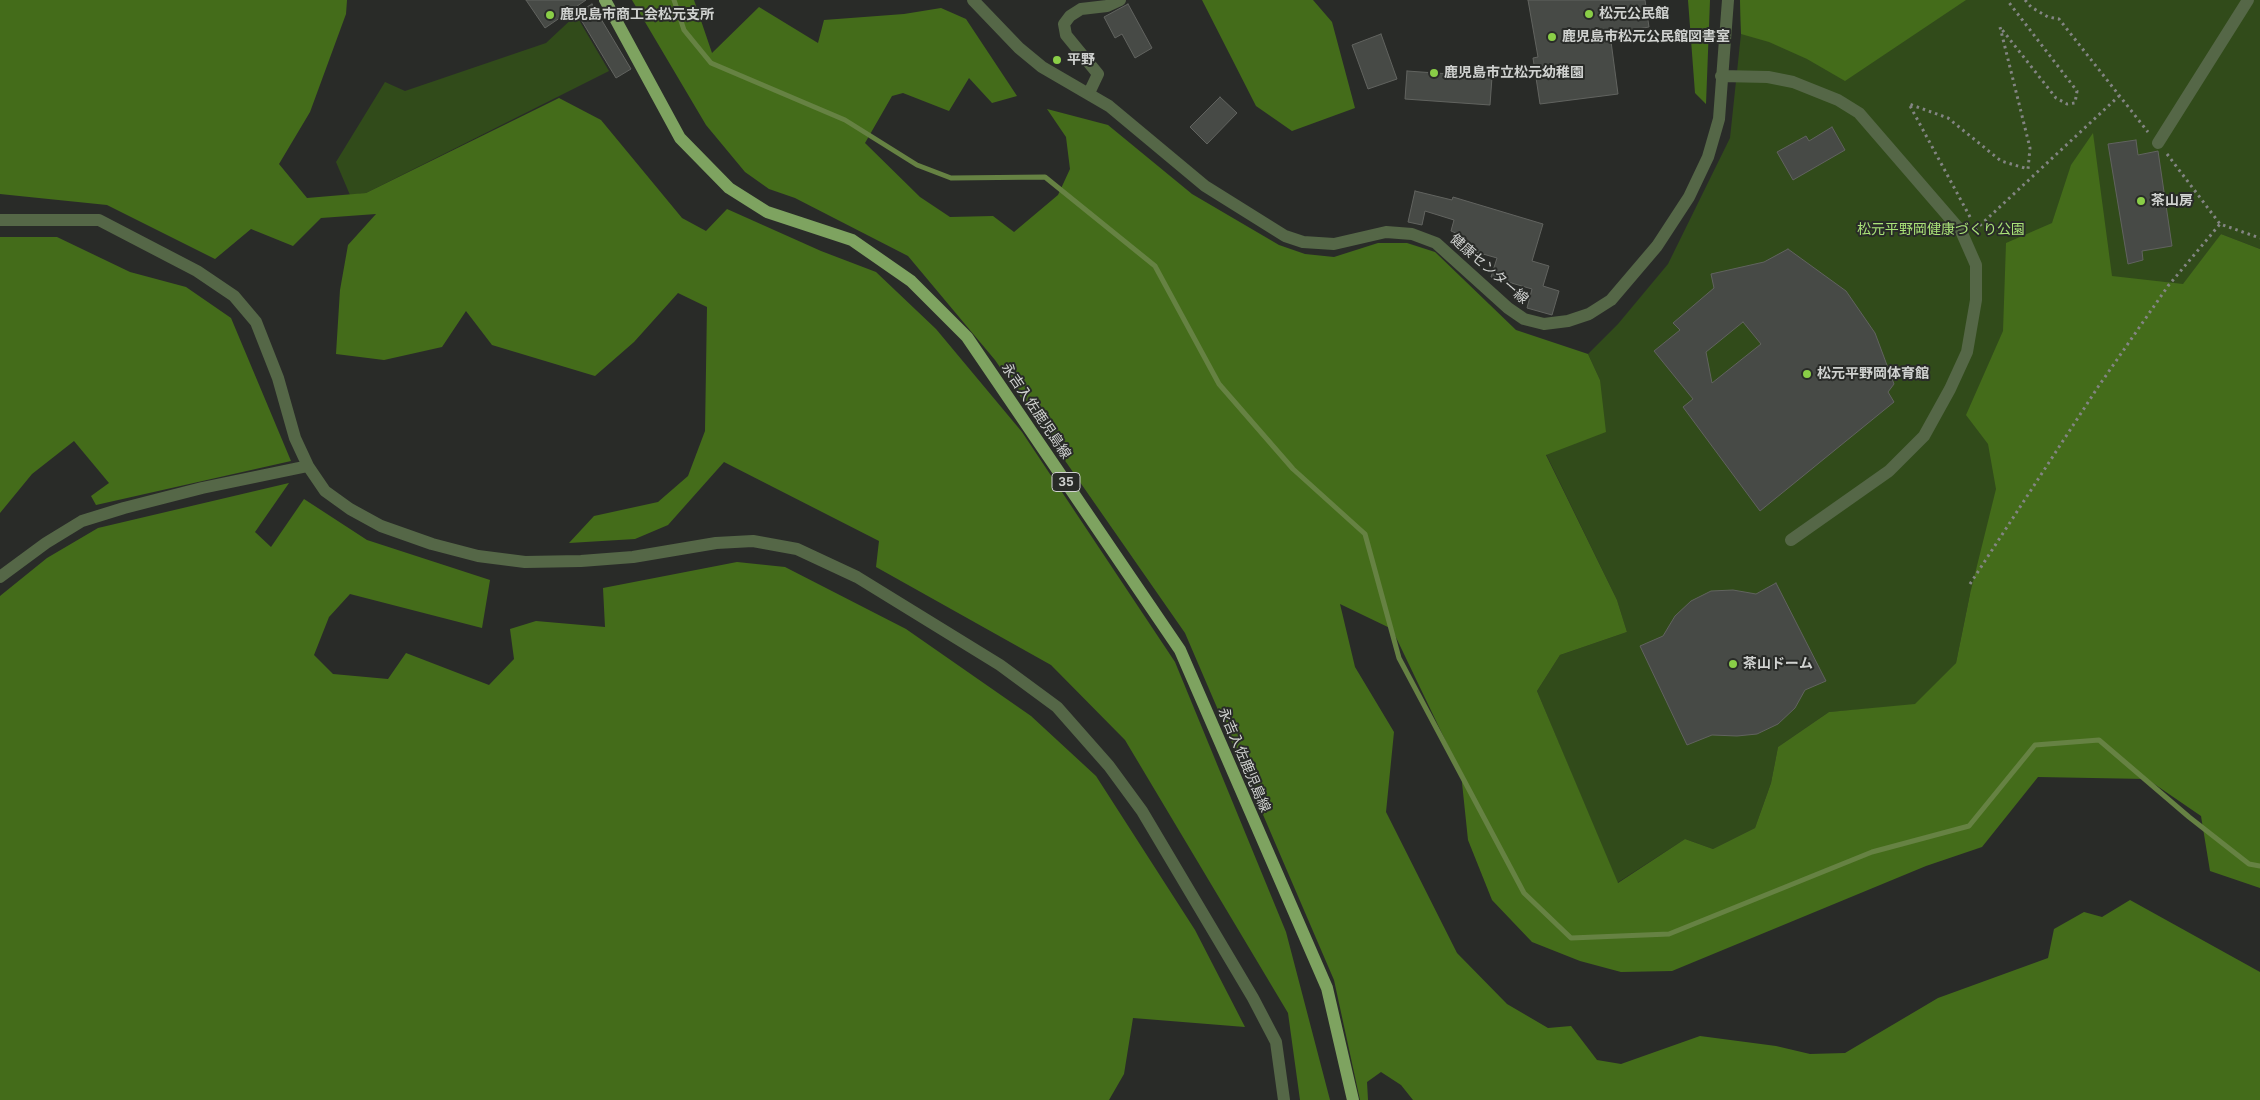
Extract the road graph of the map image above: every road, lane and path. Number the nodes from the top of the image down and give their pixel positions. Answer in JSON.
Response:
{"nodes":[{"id":1,"x":605,"y":0,"type":"edge"},
{"id":2,"x":973,"y":0,"type":"edge"},
{"id":3,"x":1120,"y":0,"type":"edge"},
{"id":4,"x":1728,"y":0,"type":"edge"},
{"id":5,"x":2007,"y":0,"type":"edge"},
{"id":6,"x":2025,"y":0,"type":"edge"},
{"id":7,"x":2248,"y":0,"type":"edge"},
{"id":8,"x":1721,"y":76,"type":"junction"},
{"id":9,"x":1089,"y":93,"type":"junction"},
{"id":10,"x":2119,"y":96,"type":"junction"},
{"id":11,"x":2158,"y":144,"type":"junction"},
{"id":12,"x":0,"y":220,"type":"edge"},
{"id":13,"x":2220,"y":224,"type":"junction"},
{"id":14,"x":2260,"y":238,"type":"edge"},
{"id":15,"x":308,"y":466,"type":"junction"},
{"id":16,"x":1791,"y":540,"type":"dead end"},
{"id":17,"x":0,"y":577,"type":"edge"},
{"id":18,"x":1970,"y":584,"type":"dead end"},
{"id":19,"x":1284,"y":1100,"type":"edge"},
{"id":20,"x":1353,"y":1100,"type":"edge"}],
"edges":[{"from":1,"to":20,"type":"main road","name":"永吉入佐鹿児島線","number":"35"},
{"from":2,"to":9,"type":"street","name":"健康センター線"},
{"from":3,"to":9,"type":"street"},
{"from":4,"to":8,"type":"street","name":"健康センター線"},
{"from":5,"to":10,"type":"path"},
{"from":6,"to":10,"type":"path"},
{"from":7,"to":11,"type":"street"},
{"from":8,"to":9,"type":"street","name":"健康センター線"},
{"from":8,"to":16,"type":"street"},
{"from":10,"to":11,"type":"path"},
{"from":11,"to":13,"type":"path"},
{"from":12,"to":15,"type":"street"},
{"from":13,"to":14,"type":"path"},
{"from":13,"to":18,"type":"path"},
{"from":15,"to":17,"type":"street"},
{"from":15,"to":19,"type":"street"}]}
